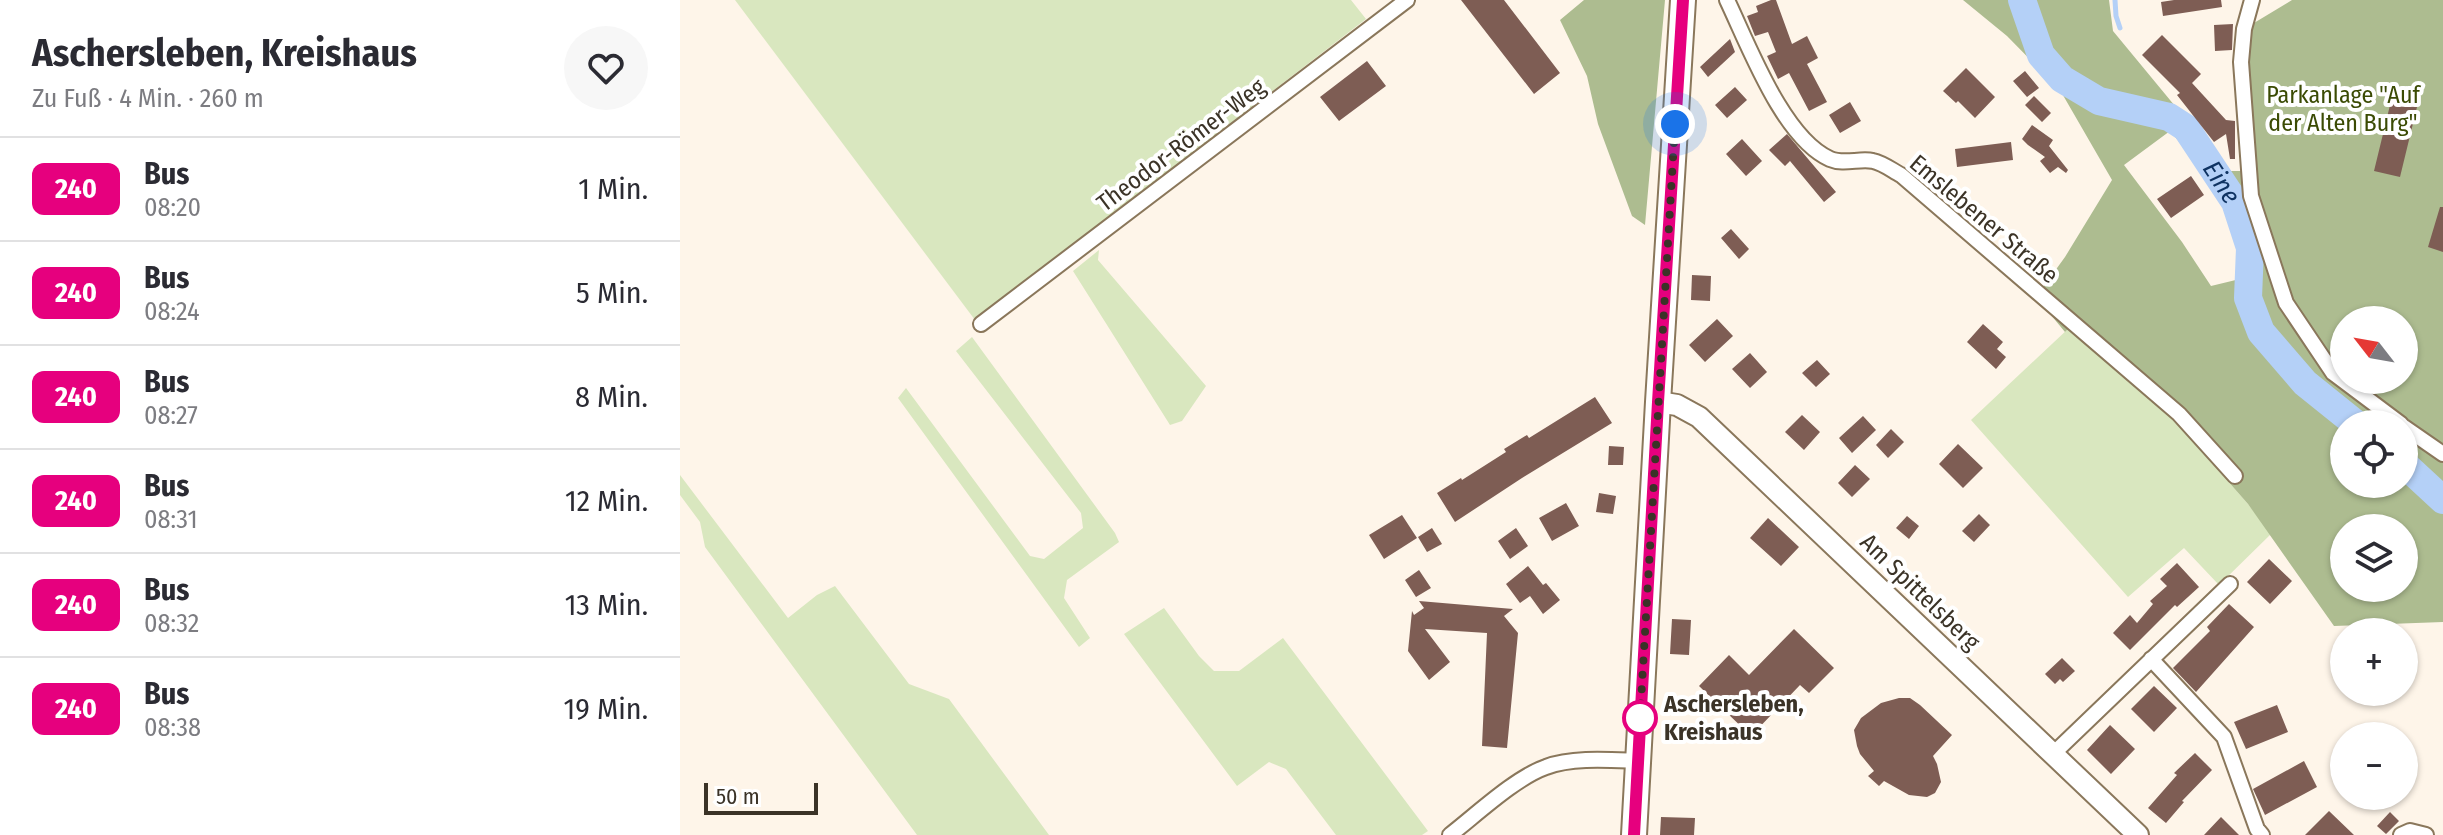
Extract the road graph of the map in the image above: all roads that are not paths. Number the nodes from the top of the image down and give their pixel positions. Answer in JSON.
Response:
{"nodes":[{"id":1,"x":1407,"y":0,"type":"edge"},
{"id":2,"x":1683,"y":0,"type":"edge"},
{"id":3,"x":1727,"y":0,"type":"edge"},
{"id":4,"x":2252,"y":0,"type":"edge"},
{"id":5,"x":981,"y":324,"type":"dead end"},
{"id":6,"x":1658,"y":402,"type":"junction"},
{"id":7,"x":2382,"y":410,"type":"edge"},
{"id":8,"x":2418,"y":436,"type":"edge"},
{"id":9,"x":2443,"y":454,"type":"edge"},
{"id":10,"x":2235,"y":476,"type":"dead end"},
{"id":11,"x":2230,"y":584,"type":"dead end"},
{"id":12,"x":2151,"y":659,"type":"junction"},
{"id":13,"x":2053,"y":754,"type":"junction"},
{"id":14,"x":1638,"y":761,"type":"junction"},
{"id":15,"x":1450,"y":835,"type":"edge"},
{"id":16,"x":1634,"y":835,"type":"edge"},
{"id":17,"x":2138,"y":835,"type":"edge"},
{"id":18,"x":2262,"y":835,"type":"edge"},
{"id":19,"x":2401,"y":835,"type":"edge"},
{"id":20,"x":2426,"y":835,"type":"edge"}],
"edges":[{"from":1,"to":5,"type":"street","name":"Theodor-Römer-Weg"},
{"from":2,"to":6,"type":"main road"},
{"from":3,"to":10,"type":"street","name":"Emslebener Straße"},
{"from":4,"to":7,"type":"street"},
{"from":6,"to":13,"type":"main road","name":"Am Spittelsberg"},
{"from":6,"to":14,"type":"main road"},
{"from":8,"to":9,"type":"street"},
{"from":11,"to":12,"type":"street"},
{"from":12,"to":13,"type":"street"},
{"from":12,"to":18,"type":"street"},
{"from":13,"to":17,"type":"main road","name":"Am Spittelsberg"},
{"from":14,"to":15,"type":"street"},
{"from":14,"to":16,"type":"main road"},
{"from":19,"to":20,"type":"street"}]}
